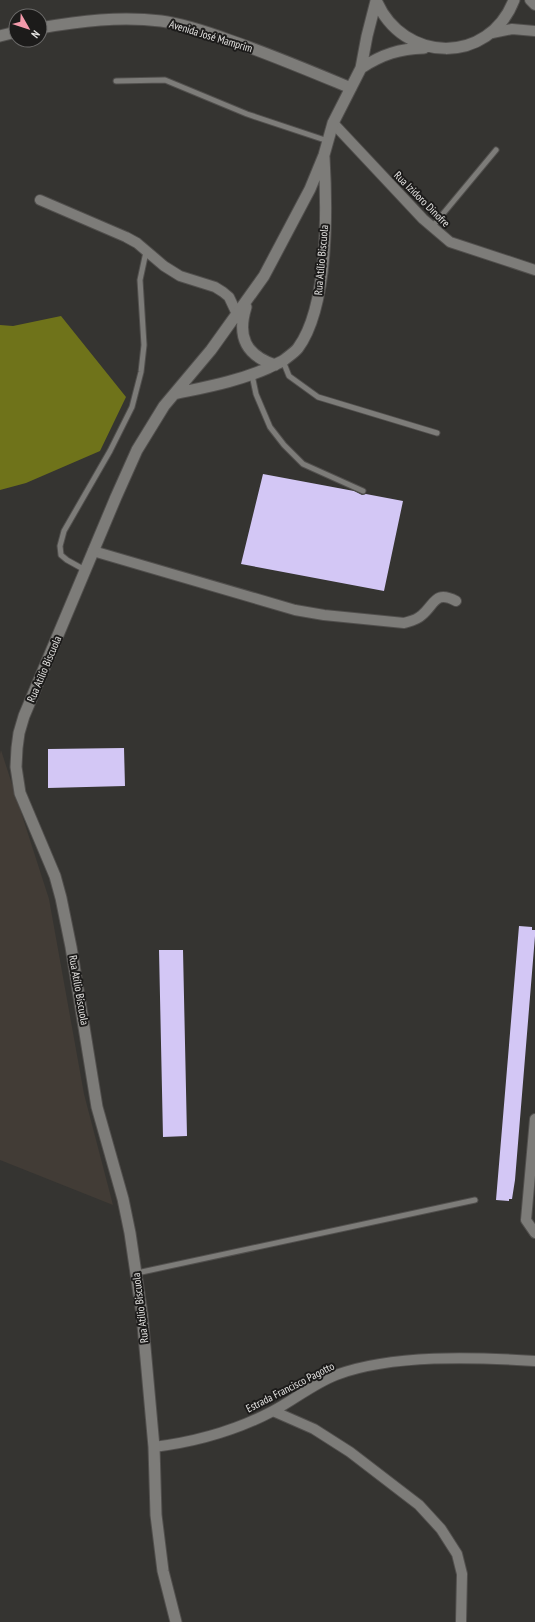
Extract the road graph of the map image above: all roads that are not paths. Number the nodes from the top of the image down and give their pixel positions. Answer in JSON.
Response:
{"nodes":[{"id":1,"x":376,"y":0,"type":"edge"},
{"id":2,"x":514,"y":0,"type":"edge"},
{"id":3,"x":530,"y":0,"type":"edge"},
{"id":4,"x":535,"y":5,"type":"edge"},
{"id":5,"x":48,"y":27,"type":"edge"},
{"id":6,"x":535,"y":31,"type":"edge"},
{"id":7,"x":492,"y":33,"type":"junction"},
{"id":8,"x":430,"y":48,"type":"junction"},
{"id":9,"x":361,"y":68,"type":"junction"},
{"id":10,"x":116,"y":81,"type":"dead end"},
{"id":11,"x":351,"y":88,"type":"junction"},
{"id":12,"x":333,"y":123,"type":"junction"},
{"id":13,"x":328,"y":141,"type":"junction"},
{"id":14,"x":496,"y":150,"type":"dead end"},
{"id":15,"x":324,"y":155,"type":"junction"},
{"id":16,"x":40,"y":200,"type":"dead end"},
{"id":17,"x":432,"y":228,"type":"junction"},
{"id":18,"x":146,"y":251,"type":"junction"},
{"id":19,"x":535,"y":270,"type":"edge"},
{"id":20,"x":250,"y":297,"type":"junction"},
{"id":21,"x":237,"y":314,"type":"junction"},
{"id":22,"x":279,"y":363,"type":"junction"},
{"id":23,"x":252,"y":375,"type":"junction"},
{"id":24,"x":174,"y":394,"type":"junction"},
{"id":25,"x":438,"y":433,"type":"dead end"},
{"id":26,"x":363,"y":490,"type":"dead end"},
{"id":27,"x":93,"y":551,"type":"junction"},
{"id":28,"x":85,"y":570,"type":"junction"},
{"id":29,"x":456,"y":601,"type":"dead end"},
{"id":30,"x":535,"y":1119,"type":"edge"},
{"id":31,"x":475,"y":1200,"type":"dead end"},
{"id":32,"x":535,"y":1233,"type":"edge"},
{"id":33,"x":137,"y":1273,"type":"junction"},
{"id":34,"x":535,"y":1360,"type":"edge"},
{"id":35,"x":273,"y":1411,"type":"junction"},
{"id":36,"x":154,"y":1447,"type":"junction"},
{"id":37,"x":176,"y":1622,"type":"edge"},
{"id":38,"x":461,"y":1622,"type":"edge"}],
"edges":[{"from":1,"to":8,"type":"street"},
{"from":1,"to":9,"type":"street","name":"Rua Atílio Biscuola"},
{"from":2,"to":7,"type":"street"},
{"from":3,"to":4,"type":"street"},
{"from":5,"to":11,"type":"street","name":"Avenida José Mamprim"},
{"from":6,"to":7,"type":"street"},
{"from":7,"to":8,"type":"street"},
{"from":8,"to":9,"type":"street"},
{"from":9,"to":11,"type":"street","name":"Rua Atílio Biscuola"},
{"from":10,"to":13,"type":"lane"},
{"from":11,"to":12,"type":"street","name":"Rua Atílio Biscuola"},
{"from":12,"to":13,"type":"street","name":"Rua Atílio Biscuola"},
{"from":12,"to":17,"type":"street","name":"Rua Izidoro Dinofre"},
{"from":13,"to":15,"type":"street","name":"Rua Atílio Biscuola"},
{"from":14,"to":17,"type":"lane"},
{"from":15,"to":20,"type":"street","name":"Rua Atílio Biscuola"},
{"from":15,"to":22,"type":"street","name":"Rua Atílio Biscuola"},
{"from":16,"to":18,"type":"street"},
{"from":17,"to":19,"type":"street","name":"Rua Izidoro Dinofre"},
{"from":18,"to":21,"type":"street"},
{"from":18,"to":28,"type":"lane"},
{"from":20,"to":21,"type":"street","name":"Rua Atílio Biscuola"},
{"from":20,"to":22,"type":"street"},
{"from":21,"to":24,"type":"street","name":"Rua Atílio Biscuola"},
{"from":22,"to":23,"type":"street","name":"Rua Atílio Biscuola"},
{"from":22,"to":25,"type":"lane"},
{"from":23,"to":24,"type":"street","name":"Rua Atílio Biscuola"},
{"from":23,"to":26,"type":"lane"},
{"from":24,"to":27,"type":"street","name":"Rua Atílio Biscuola"},
{"from":27,"to":28,"type":"street","name":"Rua Atílio Biscuola"},
{"from":27,"to":29,"type":"street"},
{"from":28,"to":33,"type":"street","name":"Rua Atílio Biscuola"},
{"from":30,"to":32,"type":"street"},
{"from":31,"to":33,"type":"lane"},
{"from":33,"to":36,"type":"street","name":"Rua Atílio Biscuola"},
{"from":34,"to":35,"type":"street","name":"Estrada Francisco Pagotto"},
{"from":35,"to":36,"type":"street","name":"Estrada Francisco Pagotto"},
{"from":35,"to":38,"type":"street"},
{"from":36,"to":37,"type":"street","name":"Rua Atílio Biscuola"}]}
